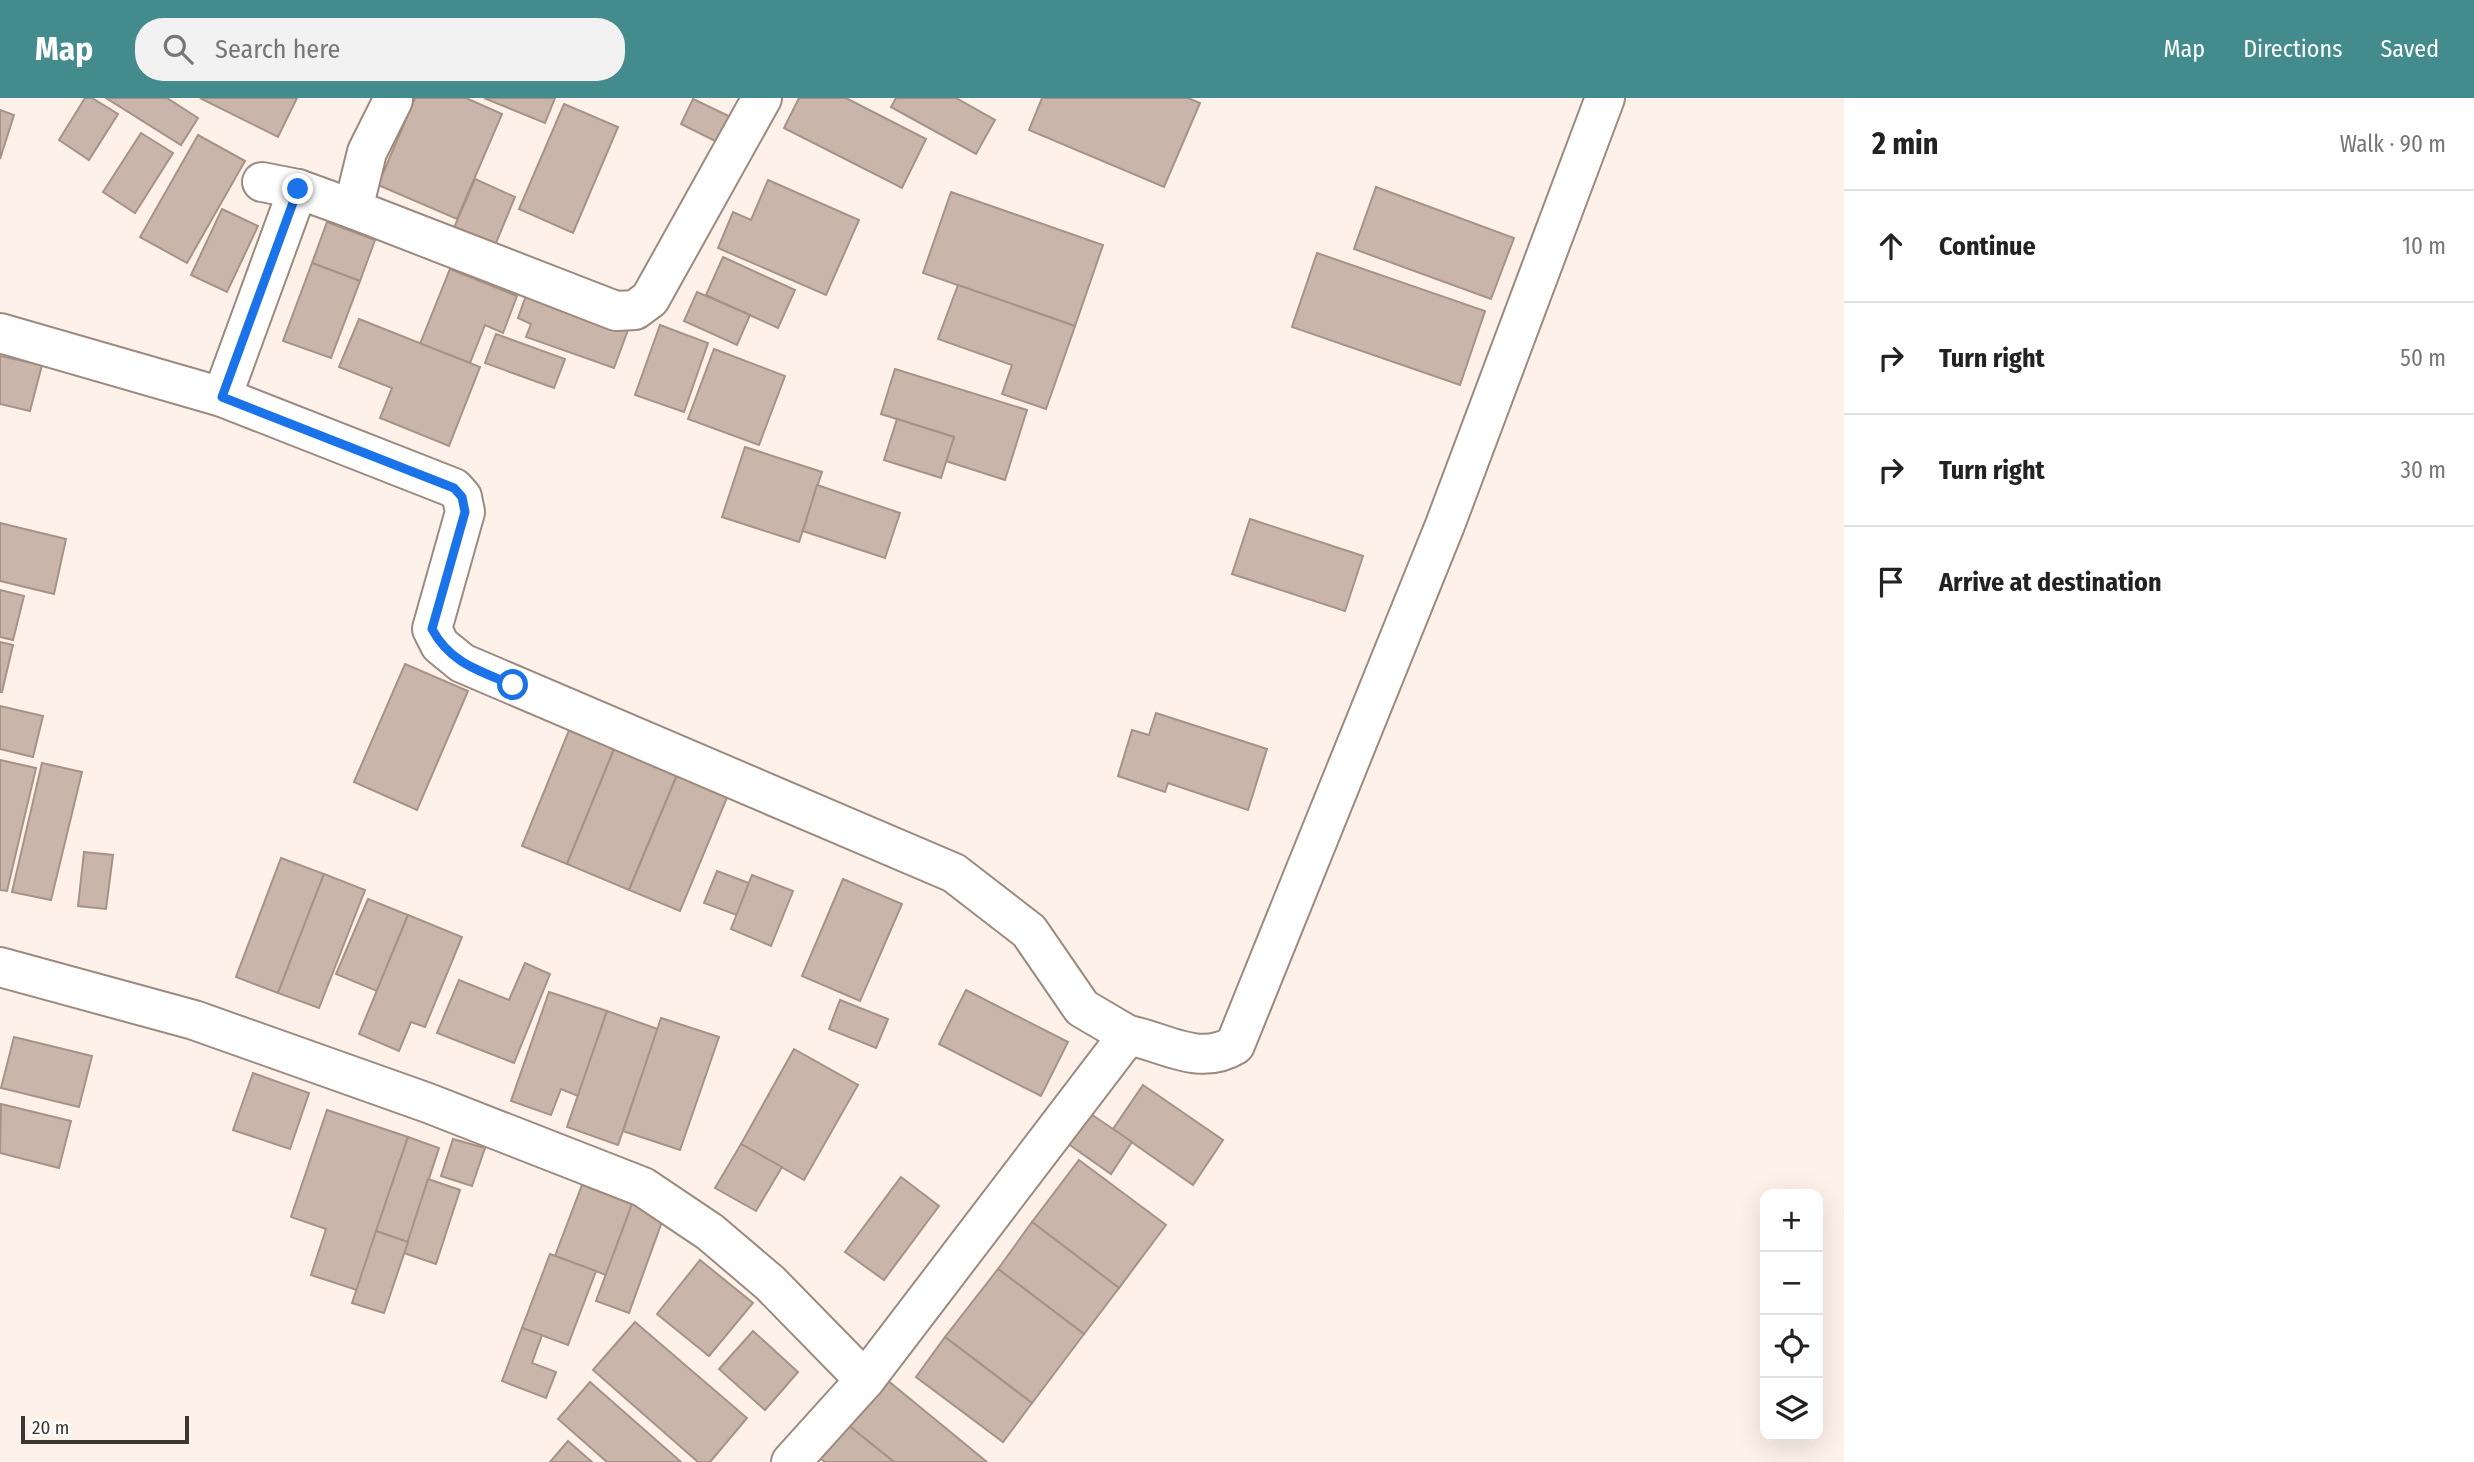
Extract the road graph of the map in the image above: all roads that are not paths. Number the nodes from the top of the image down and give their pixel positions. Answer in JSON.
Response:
{"nodes":[{"id":1,"x":762,"y":98,"type":"edge"},
{"id":2,"x":1605,"y":98,"type":"edge"},
{"id":3,"x":393,"y":100,"type":"dead end"},
{"id":4,"x":353,"y":209,"type":"junction"},
{"id":5,"x":0,"y":333,"type":"edge"},
{"id":6,"x":222,"y":397,"type":"junction"},
{"id":7,"x":0,"y":967,"type":"edge"},
{"id":8,"x":1128,"y":1035,"type":"junction"},
{"id":9,"x":865,"y":1380,"type":"junction"},
{"id":10,"x":791,"y":1462,"type":"edge"}],
"edges":[{"from":1,"to":4,"type":"street"},
{"from":2,"to":8,"type":"street"},
{"from":3,"to":4,"type":"street"},
{"from":4,"to":6,"type":"street"},
{"from":5,"to":6,"type":"street"},
{"from":6,"to":8,"type":"street"},
{"from":7,"to":9,"type":"street"},
{"from":8,"to":9,"type":"street"},
{"from":9,"to":10,"type":"street"}]}
